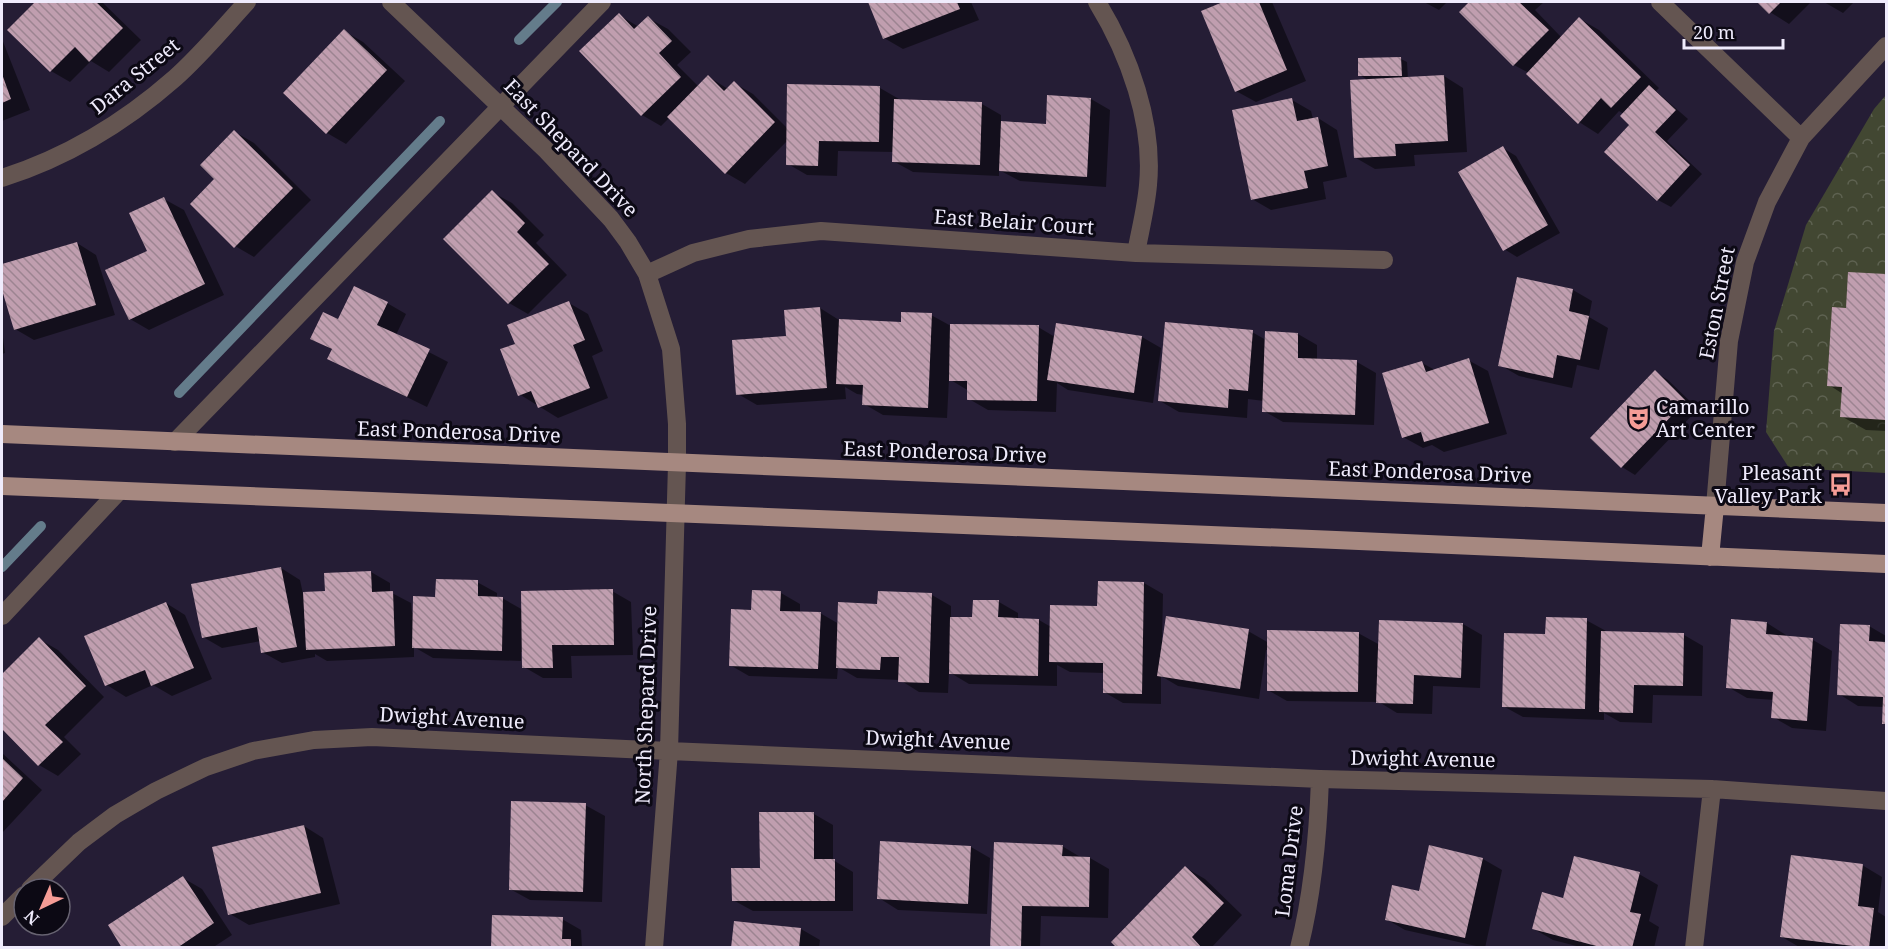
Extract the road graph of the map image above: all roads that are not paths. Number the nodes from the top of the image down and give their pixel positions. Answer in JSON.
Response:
{"nodes":[{"id":1,"x":247,"y":2,"type":"edge"},
{"id":2,"x":392,"y":2,"type":"edge"},
{"id":3,"x":602,"y":2,"type":"edge"},
{"id":4,"x":1097,"y":2,"type":"edge"},
{"id":5,"x":1660,"y":2,"type":"edge"},
{"id":6,"x":1887,"y":46,"type":"edge"},
{"id":7,"x":501,"y":106,"type":"junction"},
{"id":8,"x":1801,"y":138,"type":"junction"},
{"id":9,"x":2,"y":178,"type":"edge"},
{"id":10,"x":1136,"y":254,"type":"junction"},
{"id":11,"x":1384,"y":260,"type":"dead end"},
{"id":12,"x":647,"y":274,"type":"junction"},
{"id":13,"x":2,"y":434,"type":"edge"},
{"id":14,"x":175,"y":442,"type":"junction"},
{"id":15,"x":677,"y":464,"type":"junction"},
{"id":16,"x":2,"y":486,"type":"edge"},
{"id":17,"x":119,"y":492,"type":"junction"},
{"id":18,"x":1715,"y":506,"type":"junction"},
{"id":19,"x":675,"y":512,"type":"junction"},
{"id":20,"x":1887,"y":513,"type":"edge"},
{"id":21,"x":1710,"y":557,"type":"junction"},
{"id":22,"x":1887,"y":564,"type":"edge"},
{"id":23,"x":2,"y":616,"type":"edge"},
{"id":24,"x":669,"y":752,"type":"junction"},
{"id":25,"x":1320,"y":779,"type":"junction"},
{"id":26,"x":1712,"y":789,"type":"junction"},
{"id":27,"x":1887,"y":801,"type":"edge"},
{"id":28,"x":43,"y":877,"type":"edge"},
{"id":29,"x":654,"y":948,"type":"edge"},
{"id":30,"x":1299,"y":948,"type":"edge"},
{"id":31,"x":1694,"y":948,"type":"edge"}],
"edges":[{"from":1,"to":9,"type":"street","name":"Dara Street"},
{"from":2,"to":7,"type":"street","name":"East Shepard Drive"},
{"from":3,"to":7,"type":"street"},
{"from":4,"to":10,"type":"street"},
{"from":5,"to":8,"type":"street"},
{"from":6,"to":8,"type":"street","name":"Eston Street"},
{"from":7,"to":12,"type":"street","name":"East Shepard Drive"},
{"from":7,"to":14,"type":"street"},
{"from":8,"to":18,"type":"street","name":"Eston Street"},
{"from":10,"to":11,"type":"street","name":"East Belair Court"},
{"from":10,"to":12,"type":"street","name":"East Belair Court"},
{"from":12,"to":15,"type":"street","name":"East Shepard Drive"},
{"from":13,"to":14,"type":"main road","name":"East Ponderosa Drive"},
{"from":14,"to":15,"type":"main road","name":"East Ponderosa Drive"},
{"from":15,"to":18,"type":"main road","name":"East Ponderosa Drive"},
{"from":15,"to":19,"type":"street","name":"North Shepard Drive"},
{"from":16,"to":17,"type":"main road"},
{"from":17,"to":19,"type":"main road"},
{"from":17,"to":23,"type":"street"},
{"from":18,"to":20,"type":"main road","name":"East Ponderosa Drive"},
{"from":18,"to":21,"type":"main road"},
{"from":19,"to":21,"type":"main road"},
{"from":19,"to":24,"type":"street","name":"North Shepard Drive"},
{"from":21,"to":22,"type":"main road"},
{"from":24,"to":25,"type":"street","name":"Dwight Avenue"},
{"from":24,"to":28,"type":"street","name":"Dwight Avenue"},
{"from":24,"to":29,"type":"street","name":"North Shepard Drive"},
{"from":25,"to":26,"type":"street","name":"Dwight Avenue"},
{"from":25,"to":30,"type":"street","name":"Loma Drive"},
{"from":26,"to":27,"type":"street","name":"Dwight Avenue"},
{"from":26,"to":31,"type":"street"}]}
